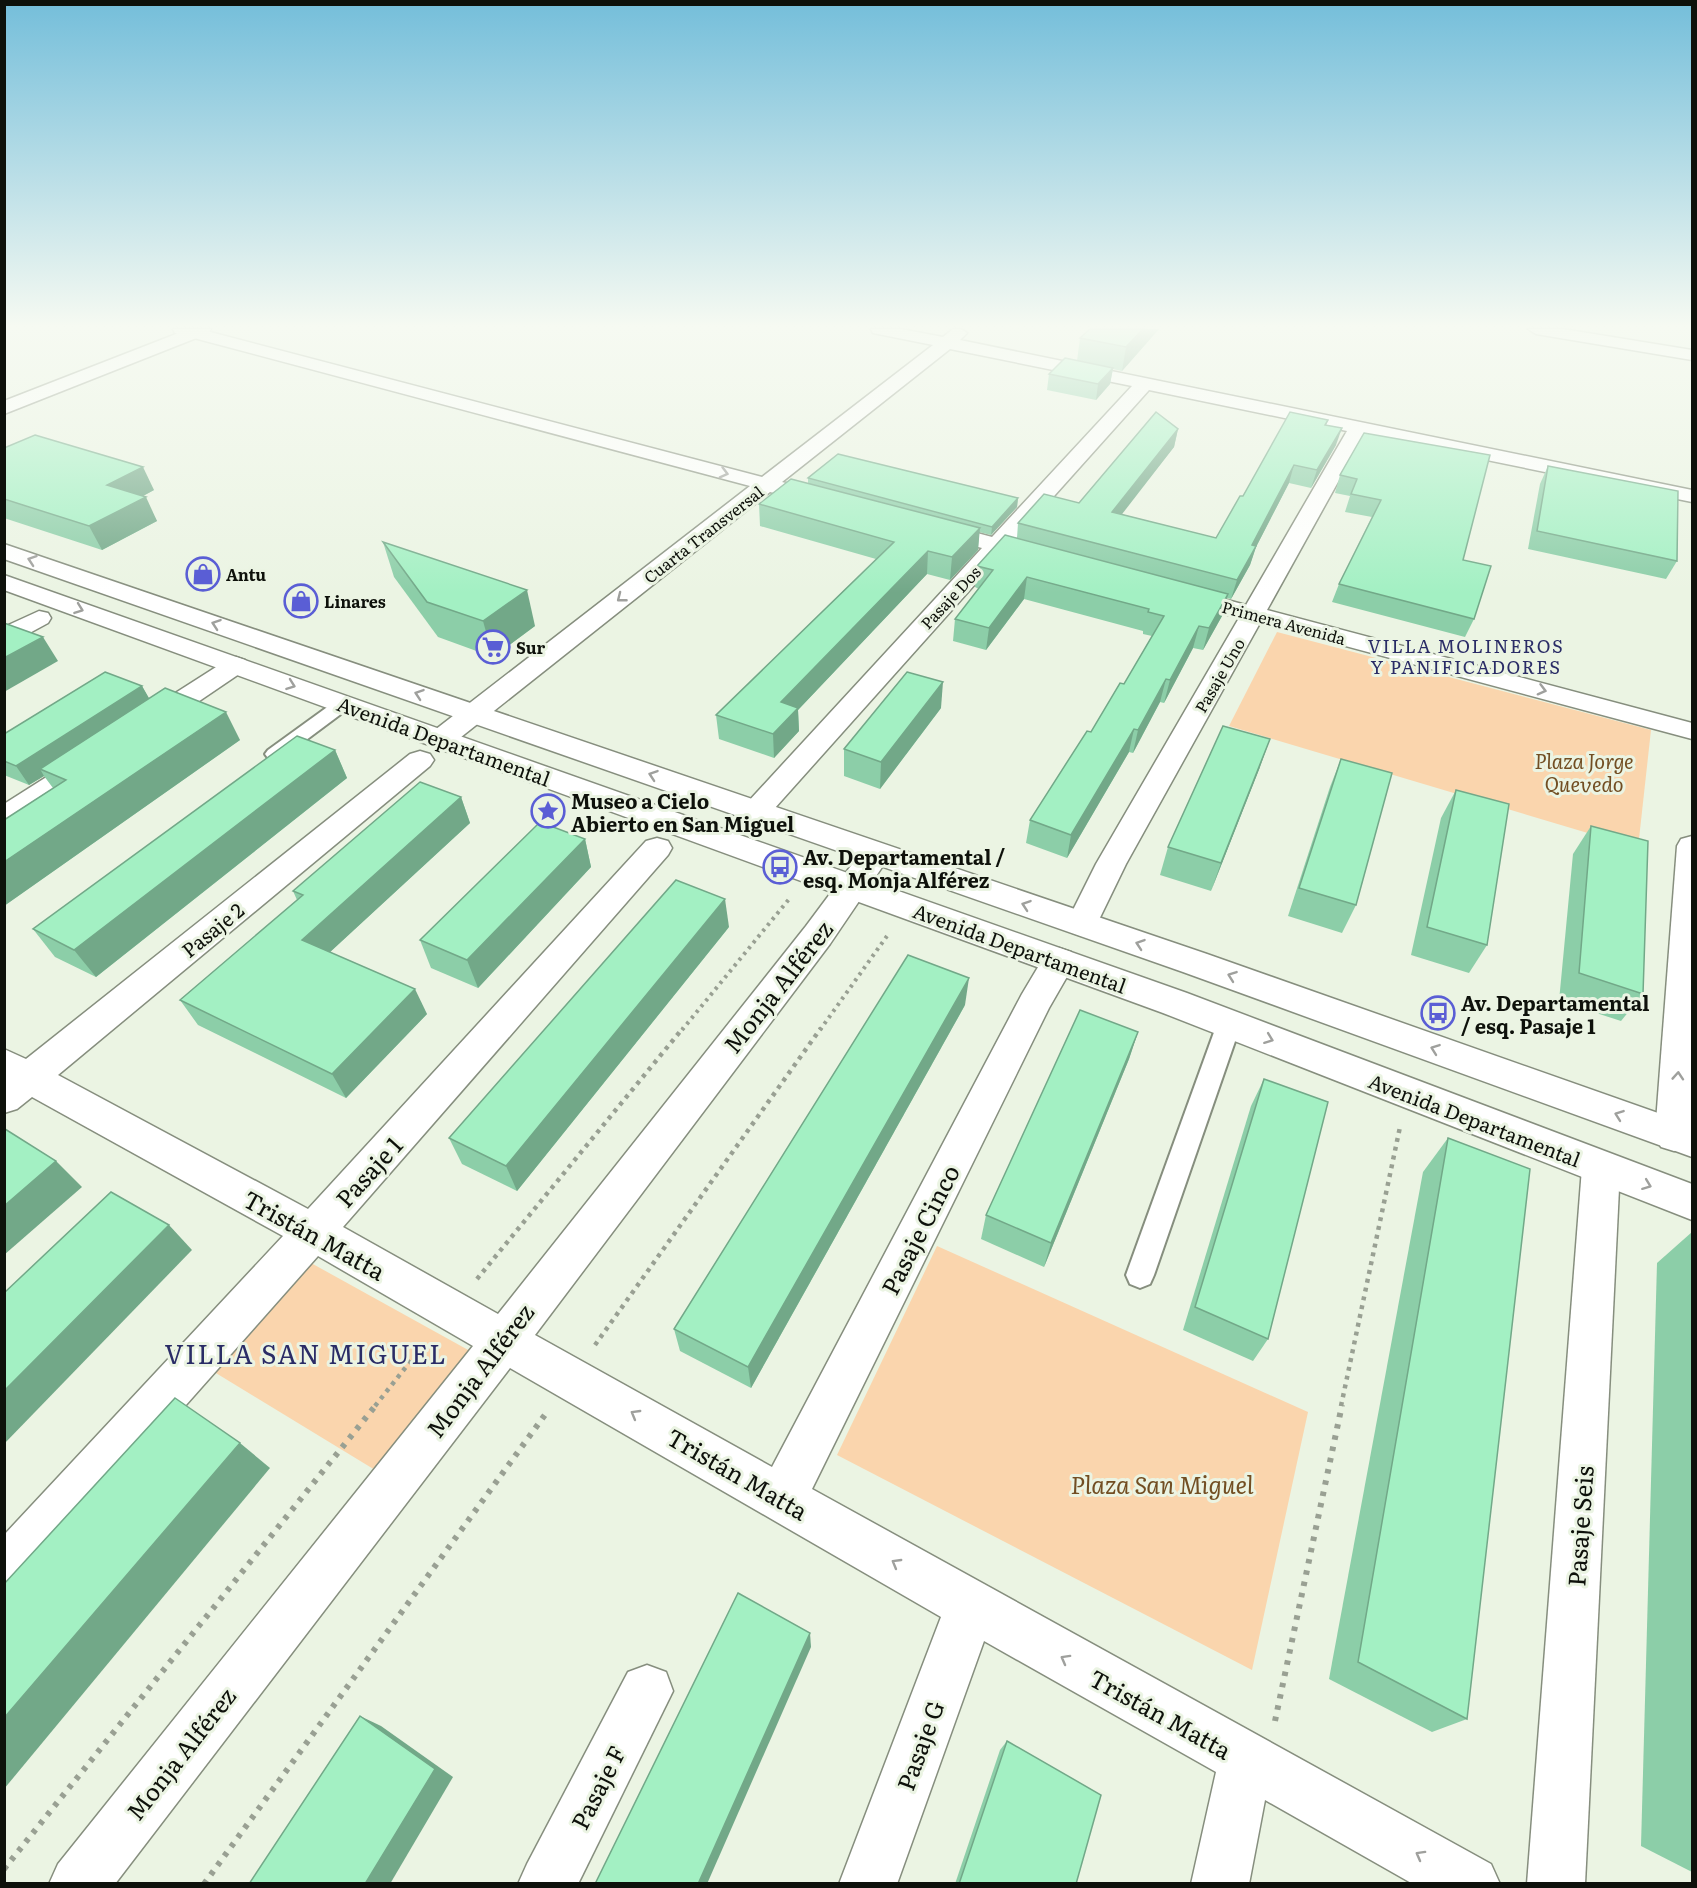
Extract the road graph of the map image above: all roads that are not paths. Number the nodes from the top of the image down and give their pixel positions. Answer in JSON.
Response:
{"nodes":[{"id":1,"x":517,"y":417,"type":"edge"},
{"id":2,"x":851,"y":417,"type":"edge"},
{"id":3,"x":1114,"y":417,"type":"edge"},
{"id":4,"x":1311,"y":417,"type":"edge"},
{"id":5,"x":1359,"y":427,"type":"junction"},
{"id":6,"x":766,"y":484,"type":"junction"},
{"id":7,"x":1692,"y":496,"type":"edge"},
{"id":8,"x":847,"y":506,"type":"edge"},
{"id":9,"x":916,"y":524,"type":"edge"},
{"id":10,"x":996,"y":545,"type":"junction"},
{"id":11,"x":4,"y":551,"type":"edge"},
{"id":12,"x":1064,"y":563,"type":"edge"},
{"id":13,"x":4,"y":582,"type":"edge"},
{"id":14,"x":1164,"y":590,"type":"edge"},
{"id":15,"x":1254,"y":614,"type":"junction"},
{"id":16,"x":39,"y":618,"type":"dead end"},
{"id":17,"x":4,"y":637,"type":"edge"},
{"id":18,"x":236,"y":665,"type":"junction"},
{"id":19,"x":343,"y":704,"type":"junction"},
{"id":20,"x":474,"y":713,"type":"junction"},
{"id":21,"x":1692,"y":730,"type":"edge"},
{"id":22,"x":431,"y":750,"type":"junction"},
{"id":23,"x":255,"y":768,"type":"edge"},
{"id":24,"x":756,"y":811,"type":"junction"},
{"id":25,"x":4,"y":818,"type":"edge"},
{"id":26,"x":1692,"y":846,"type":"edge"},
{"id":27,"x":657,"y":848,"type":"dead end"},
{"id":28,"x":864,"y":871,"type":"junction"},
{"id":29,"x":1082,"y":924,"type":"junction"},
{"id":30,"x":1059,"y":961,"type":"junction"},
{"id":31,"x":1229,"y":1024,"type":"junction"},
{"id":32,"x":13,"y":1080,"type":"edge"},
{"id":33,"x":1683,"y":1138,"type":"edge"},
{"id":34,"x":1601,"y":1168,"type":"junction"},
{"id":35,"x":1692,"y":1202,"type":"edge"},
{"id":36,"x":313,"y":1232,"type":"junction"},
{"id":37,"x":1140,"y":1275,"type":"dead end"},
{"id":38,"x":502,"y":1339,"type":"junction"},
{"id":39,"x":782,"y":1497,"type":"junction"},
{"id":40,"x":4,"y":1572,"type":"edge"},
{"id":41,"x":971,"y":1606,"type":"junction"},
{"id":42,"x":647,"y":1691,"type":"dead end"},
{"id":43,"x":1255,"y":1765,"type":"junction"},
{"id":44,"x":78,"y":1884,"type":"edge"},
{"id":45,"x":547,"y":1884,"type":"edge"},
{"id":46,"x":868,"y":1884,"type":"edge"},
{"id":47,"x":1220,"y":1884,"type":"edge"},
{"id":48,"x":1471,"y":1884,"type":"edge"},
{"id":49,"x":1556,"y":1884,"type":"edge"}],
"edges":[{"from":1,"to":6,"type":"street","one_way":true},
{"from":2,"to":6,"type":"street","name":"Cuarta Transversal"},
{"from":3,"to":10,"type":"street","name":"Pasaje Dos"},
{"from":4,"to":5,"type":"street"},
{"from":5,"to":7,"type":"street"},
{"from":5,"to":15,"type":"street","name":"Pasaje Uno"},
{"from":6,"to":8,"type":"street"},
{"from":6,"to":20,"type":"street","name":"Cuarta Transversal","one_way":true},
{"from":9,"to":10,"type":"street"},
{"from":10,"to":12,"type":"street"},
{"from":10,"to":24,"type":"street","name":"Pasaje Dos"},
{"from":20,"to":11,"type":"street","name":"Avenida Departamental","one_way":true},
{"from":13,"to":18,"type":"street","name":"Avenida Departamental","one_way":true},
{"from":14,"to":15,"type":"street","name":"Primera Avenida"},
{"from":15,"to":21,"type":"street","name":"Primera Avenida","one_way":true},
{"from":15,"to":29,"type":"street","name":"Pasaje Uno"},
{"from":16,"to":17,"type":"street"},
{"from":18,"to":19,"type":"street","name":"Avenida Departamental","one_way":true},
{"from":18,"to":25,"type":"street"},
{"from":19,"to":22,"type":"street","name":"Avenida Departamental"},
{"from":19,"to":23,"type":"lane"},
{"from":20,"to":22,"type":"street","name":"Cuarta Transversal"},
{"from":24,"to":20,"type":"street","name":"Avenida Departamental","one_way":true},
{"from":22,"to":28,"type":"street","name":"Avenida Departamental"},
{"from":22,"to":32,"type":"street","name":"Pasaje 2"},
{"from":24,"to":28,"type":"street","name":"Avenida Departamental"},
{"from":33,"to":26,"type":"street","one_way":true},
{"from":27,"to":36,"type":"street","name":"Pasaje 1"},
{"from":29,"to":28,"type":"street","name":"Avenida Departamental","one_way":true},
{"from":28,"to":30,"type":"street","name":"Avenida Departamental"},
{"from":28,"to":38,"type":"street","name":"Monja Alférez"},
{"from":33,"to":29,"type":"street","name":"Avenida Departamental","one_way":true},
{"from":30,"to":31,"type":"street","name":"Avenida Departamental"},
{"from":30,"to":39,"type":"street","name":"Pasaje Cinco"},
{"from":31,"to":34,"type":"street","name":"Avenida Departamental","one_way":true},
{"from":31,"to":37,"type":"lane"},
{"from":32,"to":36,"type":"street","name":"Tristán Matta"},
{"from":34,"to":35,"type":"street","name":"Avenida Departamental","one_way":true},
{"from":34,"to":49,"type":"street","name":"Pasaje Seis"},
{"from":36,"to":38,"type":"street","name":"Tristán Matta"},
{"from":36,"to":40,"type":"street","name":"Pasaje 1"},
{"from":39,"to":38,"type":"street","name":"Tristán Matta","one_way":true},
{"from":38,"to":44,"type":"street","name":"Monja Alférez"},
{"from":41,"to":39,"type":"street","name":"Tristán Matta","one_way":true},
{"from":43,"to":41,"type":"street","name":"Tristán Matta","one_way":true},
{"from":41,"to":46,"type":"street","name":"Pasaje G"},
{"from":42,"to":45,"type":"street","name":"Pasaje F"},
{"from":43,"to":47,"type":"street"},
{"from":48,"to":43,"type":"street","name":"Tristán Matta","one_way":true}]}
